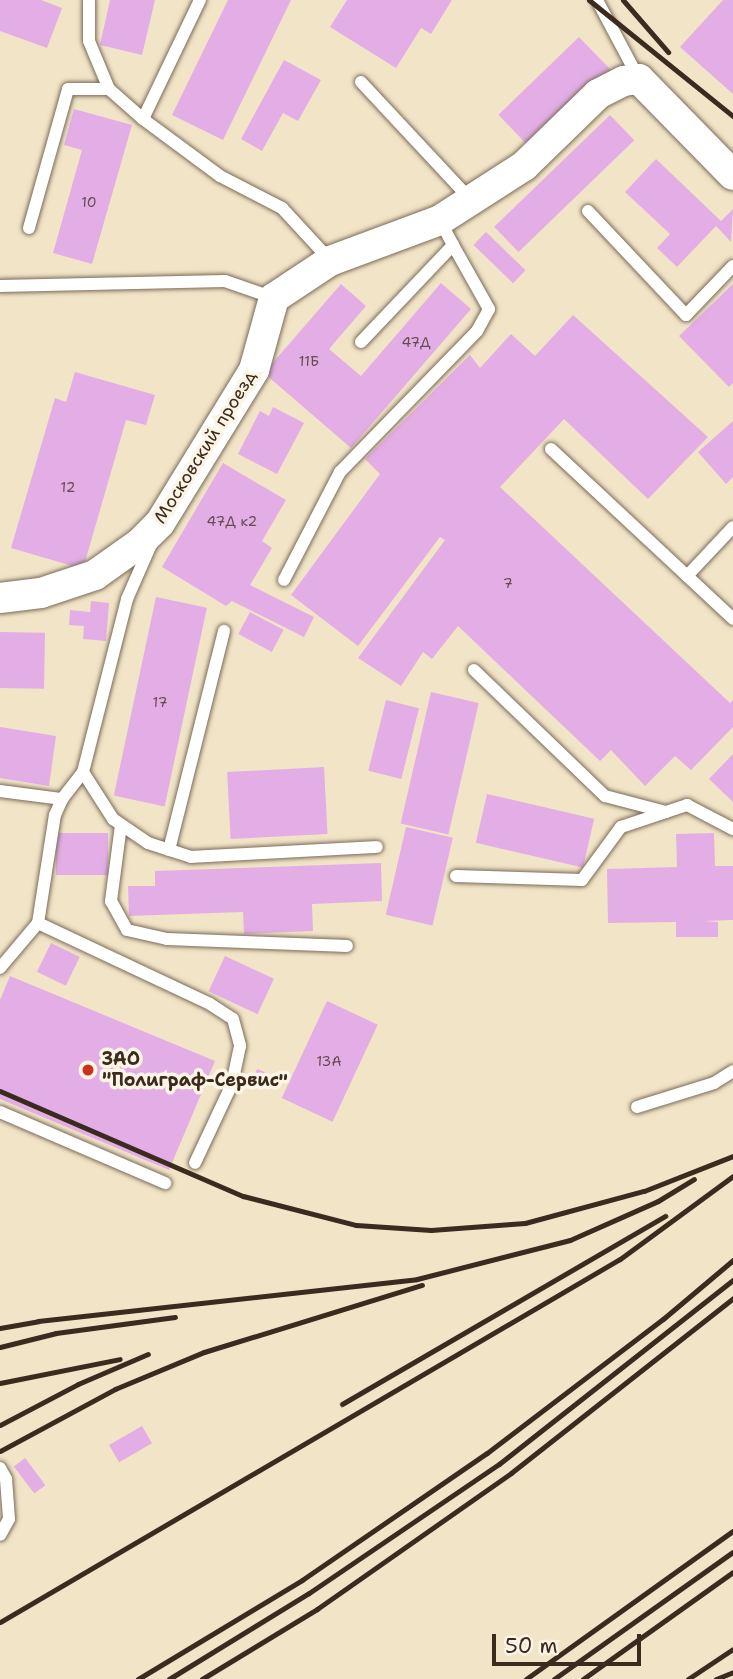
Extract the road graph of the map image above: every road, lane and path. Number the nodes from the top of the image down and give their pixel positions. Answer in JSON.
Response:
{"nodes":[{"id":1,"x":89,"y":0,"type":"edge"},
{"id":2,"x":200,"y":0,"type":"edge"},
{"id":3,"x":597,"y":0,"type":"edge"},
{"id":4,"x":639,"y":79,"type":"junction"},
{"id":5,"x":361,"y":82,"type":"dead end"},
{"id":6,"x":109,"y":89,"type":"junction"},
{"id":7,"x":143,"y":119,"type":"junction"},
{"id":8,"x":733,"y":175,"type":"edge"},
{"id":9,"x":471,"y":200,"type":"junction"},
{"id":10,"x":588,"y":212,"type":"dead end"},
{"id":11,"x":29,"y":228,"type":"dead end"},
{"id":12,"x":447,"y":232,"type":"junction"},
{"id":13,"x":330,"y":261,"type":"junction"},
{"id":14,"x":733,"y":266,"type":"edge"},
{"id":15,"x":0,"y":286,"type":"edge"},
{"id":16,"x":274,"y":298,"type":"junction"},
{"id":17,"x":360,"y":342,"type":"dead end"},
{"id":18,"x":551,"y":449,"type":"dead end"},
{"id":19,"x":160,"y":523,"type":"junction"},
{"id":20,"x":733,"y":527,"type":"edge"},
{"id":21,"x":687,"y":576,"type":"junction"},
{"id":22,"x":284,"y":580,"type":"dead end"},
{"id":23,"x":0,"y":598,"type":"edge"},
{"id":24,"x":733,"y":619,"type":"edge"},
{"id":25,"x":224,"y":631,"type":"dead end"},
{"id":26,"x":474,"y":670,"type":"dead end"},
{"id":27,"x":83,"y":772,"type":"junction"},
{"id":28,"x":0,"y":791,"type":"edge"},
{"id":29,"x":62,"y":799,"type":"junction"},
{"id":30,"x":666,"y":812,"type":"junction"},
{"id":31,"x":121,"y":825,"type":"junction"},
{"id":32,"x":733,"y":829,"type":"edge"},
{"id":33,"x":377,"y":847,"type":"dead end"},
{"id":34,"x":169,"y":850,"type":"junction"},
{"id":35,"x":456,"y":876,"type":"dead end"},
{"id":36,"x":38,"y":923,"type":"junction"},
{"id":37,"x":347,"y":946,"type":"dead end"},
{"id":38,"x":0,"y":968,"type":"edge"},
{"id":39,"x":733,"y":1071,"type":"edge"},
{"id":40,"x":637,"y":1107,"type":"dead end"},
{"id":41,"x":0,"y":1111,"type":"edge"},
{"id":42,"x":195,"y":1163,"type":"dead end"},
{"id":43,"x":165,"y":1183,"type":"dead end"},
{"id":44,"x":0,"y":1468,"type":"edge"},
{"id":45,"x":0,"y":1535,"type":"edge"}],
"edges":[{"from":1,"to":6,"type":"lane"},
{"from":2,"to":7,"type":"lane"},
{"from":3,"to":4,"type":"lane"},
{"from":4,"to":8,"type":"street"},
{"from":4,"to":9,"type":"street"},
{"from":5,"to":9,"type":"lane"},
{"from":6,"to":7,"type":"lane"},
{"from":6,"to":11,"type":"lane"},
{"from":7,"to":13,"type":"lane"},
{"from":9,"to":12,"type":"street"},
{"from":10,"to":14,"type":"lane"},
{"from":12,"to":13,"type":"street"},
{"from":12,"to":17,"type":"lane"},
{"from":12,"to":22,"type":"lane"},
{"from":13,"to":16,"type":"street"},
{"from":15,"to":16,"type":"lane"},
{"from":16,"to":19,"type":"street","name":"Московский проезд"},
{"from":18,"to":21,"type":"lane"},
{"from":19,"to":23,"type":"street","name":"Московский проезд"},
{"from":19,"to":27,"type":"lane"},
{"from":20,"to":21,"type":"lane"},
{"from":21,"to":24,"type":"lane"},
{"from":25,"to":34,"type":"lane"},
{"from":26,"to":30,"type":"lane"},
{"from":27,"to":29,"type":"lane"},
{"from":27,"to":31,"type":"lane"},
{"from":28,"to":29,"type":"lane"},
{"from":29,"to":36,"type":"lane"},
{"from":30,"to":32,"type":"lane"},
{"from":30,"to":35,"type":"lane"},
{"from":31,"to":34,"type":"lane"},
{"from":31,"to":37,"type":"lane"},
{"from":33,"to":34,"type":"lane"},
{"from":36,"to":38,"type":"lane"},
{"from":36,"to":42,"type":"lane"},
{"from":39,"to":40,"type":"lane"},
{"from":41,"to":43,"type":"lane"},
{"from":44,"to":45,"type":"lane"}]}
